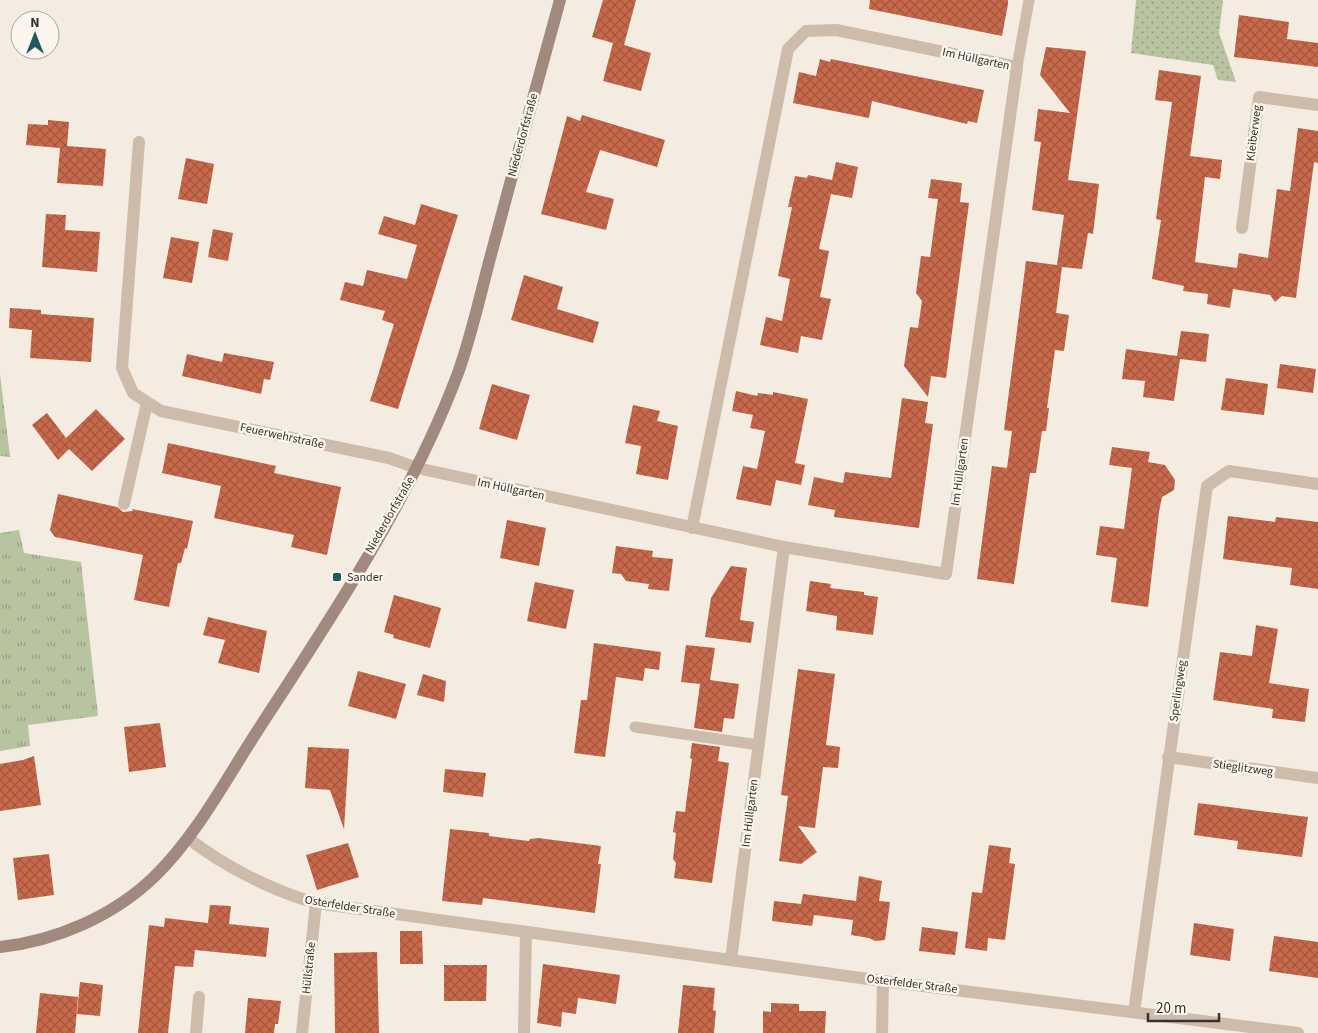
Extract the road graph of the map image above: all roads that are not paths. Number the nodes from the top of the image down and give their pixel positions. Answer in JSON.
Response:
{"nodes":[{"id":1,"x":560,"y":0,"type":"edge"},
{"id":2,"x":1029,"y":0,"type":"edge"},
{"id":3,"x":1017,"y":67,"type":"junction"},
{"id":4,"x":1318,"y":105,"type":"edge"},
{"id":5,"x":139,"y":142,"type":"dead end"},
{"id":6,"x":1242,"y":228,"type":"dead end"},
{"id":7,"x":147,"y":403,"type":"junction"},
{"id":8,"x":418,"y":468,"type":"junction"},
{"id":9,"x":1318,"y":484,"type":"edge"},
{"id":10,"x":124,"y":504,"type":"dead end"},
{"id":11,"x":692,"y":528,"type":"junction"},
{"id":12,"x":784,"y":547,"type":"junction"},
{"id":13,"x":635,"y":727,"type":"dead end"},
{"id":14,"x":759,"y":745,"type":"junction"},
{"id":15,"x":1168,"y":757,"type":"junction"},
{"id":16,"x":1318,"y":778,"type":"edge"},
{"id":17,"x":188,"y":838,"type":"junction"},
{"id":18,"x":316,"y":903,"type":"junction"},
{"id":19,"x":526,"y":933,"type":"junction"},
{"id":20,"x":0,"y":946,"type":"edge"},
{"id":21,"x":731,"y":960,"type":"junction"},
{"id":22,"x":883,"y":981,"type":"junction"},
{"id":23,"x":199,"y":997,"type":"dead end"},
{"id":24,"x":1134,"y":1012,"type":"junction"},
{"id":25,"x":196,"y":1033,"type":"edge"},
{"id":26,"x":302,"y":1033,"type":"edge"},
{"id":27,"x":524,"y":1033,"type":"edge"},
{"id":28,"x":882,"y":1033,"type":"edge"},
{"id":29,"x":1298,"y":1033,"type":"edge"}],
"edges":[{"from":1,"to":8,"type":"main road","name":"Niederdorfstraße"},
{"from":2,"to":3,"type":"lane"},
{"from":3,"to":11,"type":"street","name":"Im Hüllgarten"},
{"from":3,"to":12,"type":"street","name":"Im Hüllgarten"},
{"from":4,"to":6,"type":"street","name":"Kleiberweg"},
{"from":5,"to":7,"type":"street","name":"Feuerwehrstraße"},
{"from":7,"to":8,"type":"street","name":"Feuerwehrstraße"},
{"from":7,"to":10,"type":"street"},
{"from":8,"to":11,"type":"street","name":"Im Hüllgarten"},
{"from":8,"to":17,"type":"main road","name":"Niederdorfstraße"},
{"from":9,"to":15,"type":"street","name":"Sperlingweg"},
{"from":11,"to":12,"type":"street","name":"Im Hüllgarten"},
{"from":12,"to":14,"type":"street","name":"Im Hüllgarten"},
{"from":13,"to":14,"type":"lane"},
{"from":14,"to":21,"type":"street","name":"Im Hüllgarten"},
{"from":15,"to":16,"type":"street","name":"Stieglitzweg"},
{"from":15,"to":24,"type":"street","name":"Sperlingweg"},
{"from":17,"to":18,"type":"street","name":"Osterfelder Straße"},
{"from":17,"to":20,"type":"main road","name":"Niederdorfstraße"},
{"from":18,"to":19,"type":"street","name":"Osterfelder Straße"},
{"from":18,"to":26,"type":"street","name":"Hüllstraße"},
{"from":19,"to":21,"type":"street","name":"Osterfelder Straße"},
{"from":19,"to":27,"type":"street"},
{"from":21,"to":22,"type":"street","name":"Osterfelder Straße"},
{"from":22,"to":24,"type":"street","name":"Osterfelder Straße"},
{"from":22,"to":28,"type":"street"},
{"from":23,"to":25,"type":"street"},
{"from":24,"to":29,"type":"street","name":"Osterfelder Straße"}]}
